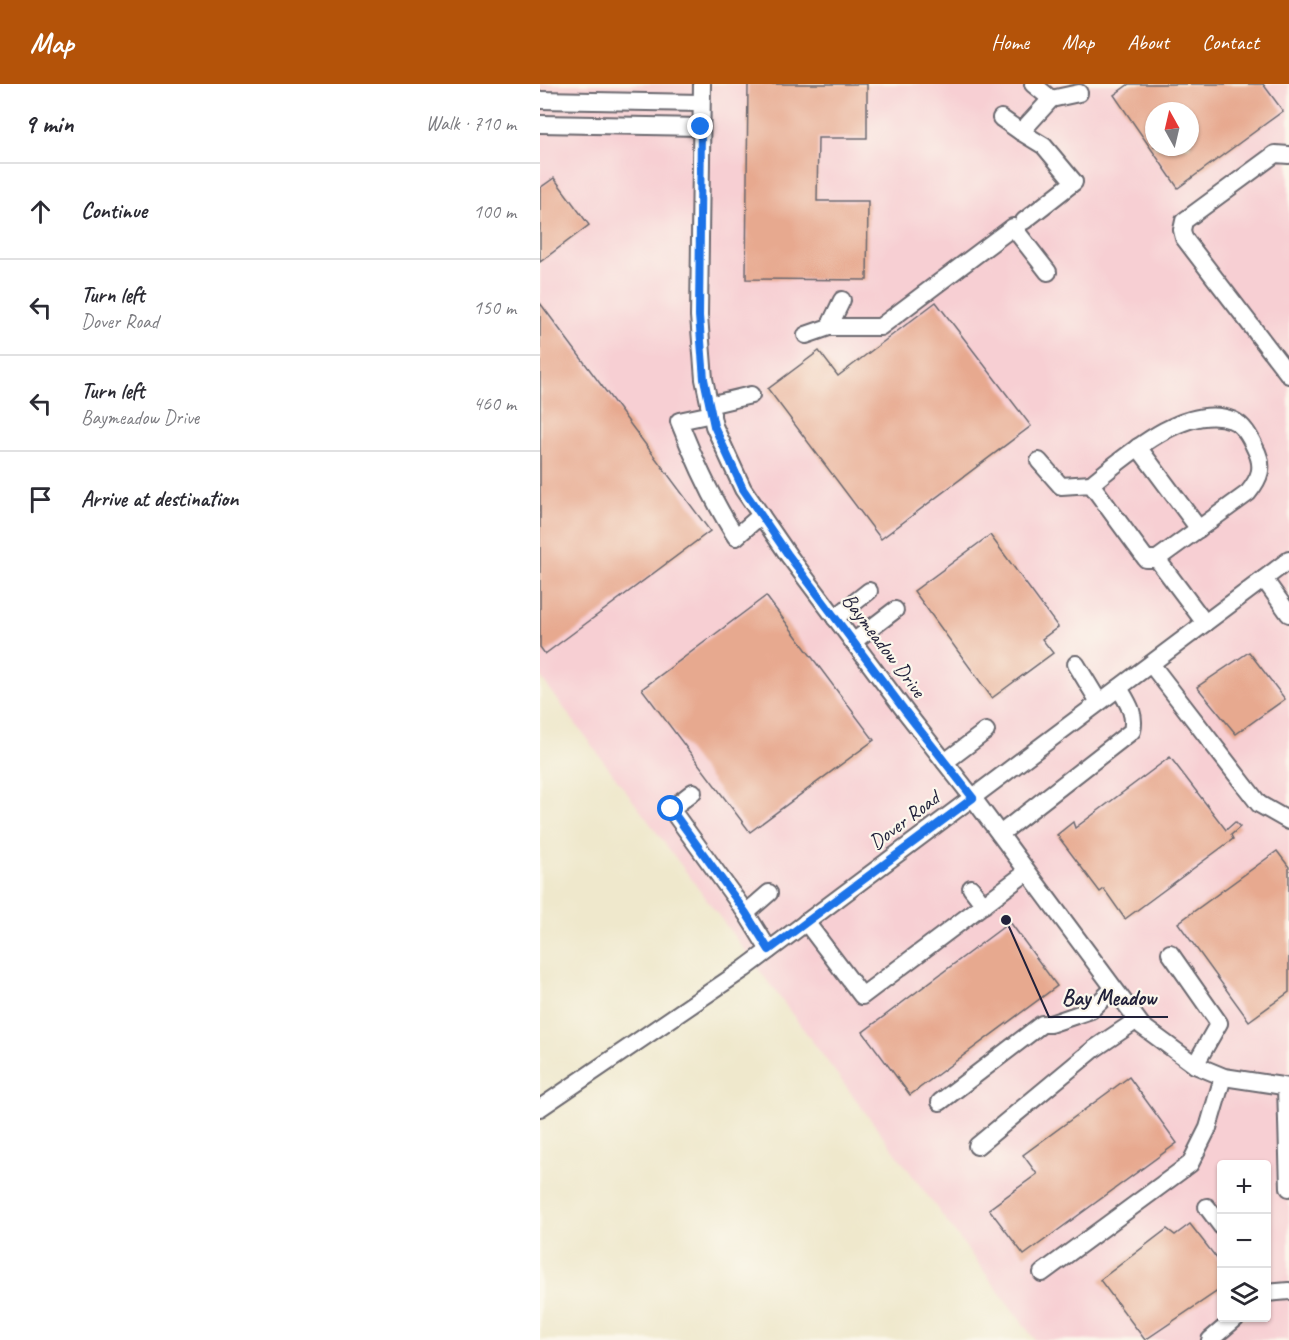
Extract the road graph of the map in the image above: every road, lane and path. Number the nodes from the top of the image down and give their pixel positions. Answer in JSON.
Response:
{"nodes":[{"id":1,"x":702,"y":84,"type":"edge"},
{"id":2,"x":1033,"y":84,"type":"edge"},
{"id":3,"x":1079,"y":93,"type":"dead end"},
{"id":4,"x":1051,"y":99,"type":"junction"},
{"id":5,"x":540,"y":100,"type":"edge"},
{"id":6,"x":701,"y":104,"type":"junction"},
{"id":7,"x":1001,"y":118,"type":"dead end"},
{"id":8,"x":540,"y":124,"type":"edge"},
{"id":9,"x":701,"y":127,"type":"junction"},
{"id":10,"x":1021,"y":132,"type":"junction"},
{"id":11,"x":1289,"y":155,"type":"edge"},
{"id":12,"x":1024,"y":220,"type":"dead end"},
{"id":13,"x":1048,"y":272,"type":"dead end"},
{"id":14,"x":842,"y":300,"type":"dead end"},
{"id":15,"x":830,"y":327,"type":"junction"},
{"id":16,"x":806,"y":335,"type":"dead end"},
{"id":17,"x":1289,"y":375,"type":"edge"},
{"id":18,"x":751,"y":395,"type":"dead end"},
{"id":19,"x":711,"y":410,"type":"junction"},
{"id":20,"x":1138,"y":447,"type":"junction"},
{"id":21,"x":1039,"y":461,"type":"dead end"},
{"id":22,"x":1091,"y":484,"type":"junction"},
{"id":23,"x":761,"y":515,"type":"junction"},
{"id":24,"x":1199,"y":529,"type":"junction"},
{"id":25,"x":1157,"y":559,"type":"junction"},
{"id":26,"x":1289,"y":560,"type":"edge"},
{"id":27,"x":1264,"y":579,"type":"junction"},
{"id":28,"x":869,"y":591,"type":"dead end"},
{"id":29,"x":895,"y":610,"type":"dead end"},
{"id":30,"x":1289,"y":614,"type":"edge"},
{"id":31,"x":835,"y":618,"type":"junction"},
{"id":32,"x":1205,"y":623,"type":"junction"},
{"id":33,"x":853,"y":642,"type":"junction"},
{"id":34,"x":1076,"y":664,"type":"dead end"},
{"id":35,"x":1151,"y":664,"type":"junction"},
{"id":36,"x":1119,"y":688,"type":"junction"},
{"id":37,"x":1100,"y":702,"type":"junction"},
{"id":38,"x":986,"y":731,"type":"dead end"},
{"id":39,"x":945,"y":762,"type":"junction"},
{"id":40,"x":693,"y":792,"type":"dead end"},
{"id":41,"x":973,"y":798,"type":"junction"},
{"id":42,"x":1289,"y":820,"type":"edge"},
{"id":43,"x":1000,"y":834,"type":"junction"},
{"id":44,"x":1027,"y":872,"type":"junction"},
{"id":45,"x":971,"y":888,"type":"dead end"},
{"id":46,"x":769,"y":893,"type":"dead end"},
{"id":47,"x":984,"y":905,"type":"junction"},
{"id":48,"x":746,"y":913,"type":"junction"},
{"id":49,"x":806,"y":922,"type":"junction"},
{"id":50,"x":769,"y":950,"type":"junction"},
{"id":51,"x":1170,"y":953,"type":"dead end"},
{"id":52,"x":1113,"y":989,"type":"junction"},
{"id":53,"x":1137,"y":1020,"type":"junction"},
{"id":54,"x":1195,"y":1065,"type":"junction"},
{"id":55,"x":1222,"y":1077,"type":"junction"},
{"id":56,"x":1288,"y":1087,"type":"edge"},
{"id":57,"x":940,"y":1102,"type":"dead end"},
{"id":58,"x":540,"y":1108,"type":"edge"},
{"id":59,"x":977,"y":1146,"type":"dead end"},
{"id":60,"x":1289,"y":1188,"type":"edge"},
{"id":61,"x":1207,"y":1207,"type":"dead end"},
{"id":62,"x":1217,"y":1221,"type":"edge"},
{"id":63,"x":1042,"y":1273,"type":"dead end"},
{"id":64,"x":1289,"y":1291,"type":"edge"},
{"id":65,"x":1271,"y":1293,"type":"edge"},
{"id":66,"x":1230,"y":1322,"type":"edge"},
{"id":67,"x":1210,"y":1340,"type":"edge"}],
"edges":[{"from":1,"to":6,"type":"street","name":"Baymeadow Drive"},
{"from":2,"to":4,"type":"street"},
{"from":3,"to":4,"type":"street"},
{"from":4,"to":10,"type":"street"},
{"from":5,"to":6,"type":"street"},
{"from":6,"to":9,"type":"street","name":"Baymeadow Drive"},
{"from":7,"to":10,"type":"street"},
{"from":8,"to":9,"type":"street"},
{"from":9,"to":19,"type":"street","name":"Baymeadow Drive"},
{"from":10,"to":12,"type":"street"},
{"from":11,"to":17,"type":"street"},
{"from":13,"to":15,"type":"street"},
{"from":14,"to":15,"type":"street"},
{"from":15,"to":16,"type":"street"},
{"from":18,"to":19,"type":"street"},
{"from":19,"to":23,"type":"street","name":"Baymeadow Drive"},
{"from":19,"to":23,"type":"street"},
{"from":20,"to":22,"type":"street"},
{"from":20,"to":24,"type":"street"},
{"from":20,"to":24,"type":"street"},
{"from":21,"to":22,"type":"street"},
{"from":22,"to":25,"type":"street"},
{"from":23,"to":31,"type":"street","name":"Baymeadow Drive"},
{"from":24,"to":25,"type":"street"},
{"from":25,"to":32,"type":"street"},
{"from":26,"to":27,"type":"street","name":"Dover Road"},
{"from":27,"to":30,"type":"street"},
{"from":27,"to":32,"type":"street","name":"Dover Road"},
{"from":28,"to":31,"type":"street"},
{"from":29,"to":33,"type":"street"},
{"from":31,"to":33,"type":"street","name":"Baymeadow Drive"},
{"from":32,"to":35,"type":"street","name":"Dover Road"},
{"from":33,"to":39,"type":"street","name":"Baymeadow Drive"},
{"from":34,"to":37,"type":"street"},
{"from":35,"to":36,"type":"street","name":"Dover Road"},
{"from":35,"to":42,"type":"street"},
{"from":36,"to":37,"type":"street","name":"Dover Road"},
{"from":36,"to":43,"type":"street"},
{"from":37,"to":41,"type":"street","name":"Dover Road"},
{"from":38,"to":39,"type":"street"},
{"from":39,"to":41,"type":"street","name":"Baymeadow Drive"},
{"from":40,"to":48,"type":"street"},
{"from":41,"to":43,"type":"street","name":"Baymeadow Drive"},
{"from":41,"to":49,"type":"street","name":"Dover Road"},
{"from":43,"to":44,"type":"street","name":"Baymeadow Drive"},
{"from":44,"to":47,"type":"street"},
{"from":44,"to":52,"type":"street","name":"Baymeadow Drive"},
{"from":45,"to":47,"type":"street"},
{"from":46,"to":48,"type":"street"},
{"from":47,"to":49,"type":"street"},
{"from":48,"to":50,"type":"street"},
{"from":49,"to":50,"type":"street","name":"Dover Road"},
{"from":50,"to":58,"type":"street","name":"Dover Road"},
{"from":51,"to":54,"type":"street"},
{"from":52,"to":53,"type":"street","name":"Baymeadow Drive"},
{"from":52,"to":57,"type":"street"},
{"from":53,"to":54,"type":"street","name":"Baymeadow Drive"},
{"from":53,"to":59,"type":"street"},
{"from":54,"to":55,"type":"street","name":"Baymeadow Drive"},
{"from":55,"to":56,"type":"street","name":"Baymeadow Drive"},
{"from":55,"to":63,"type":"street"},
{"from":56,"to":60,"type":"street"},
{"from":61,"to":62,"type":"street"},
{"from":64,"to":65,"type":"street"},
{"from":66,"to":67,"type":"street"}]}
